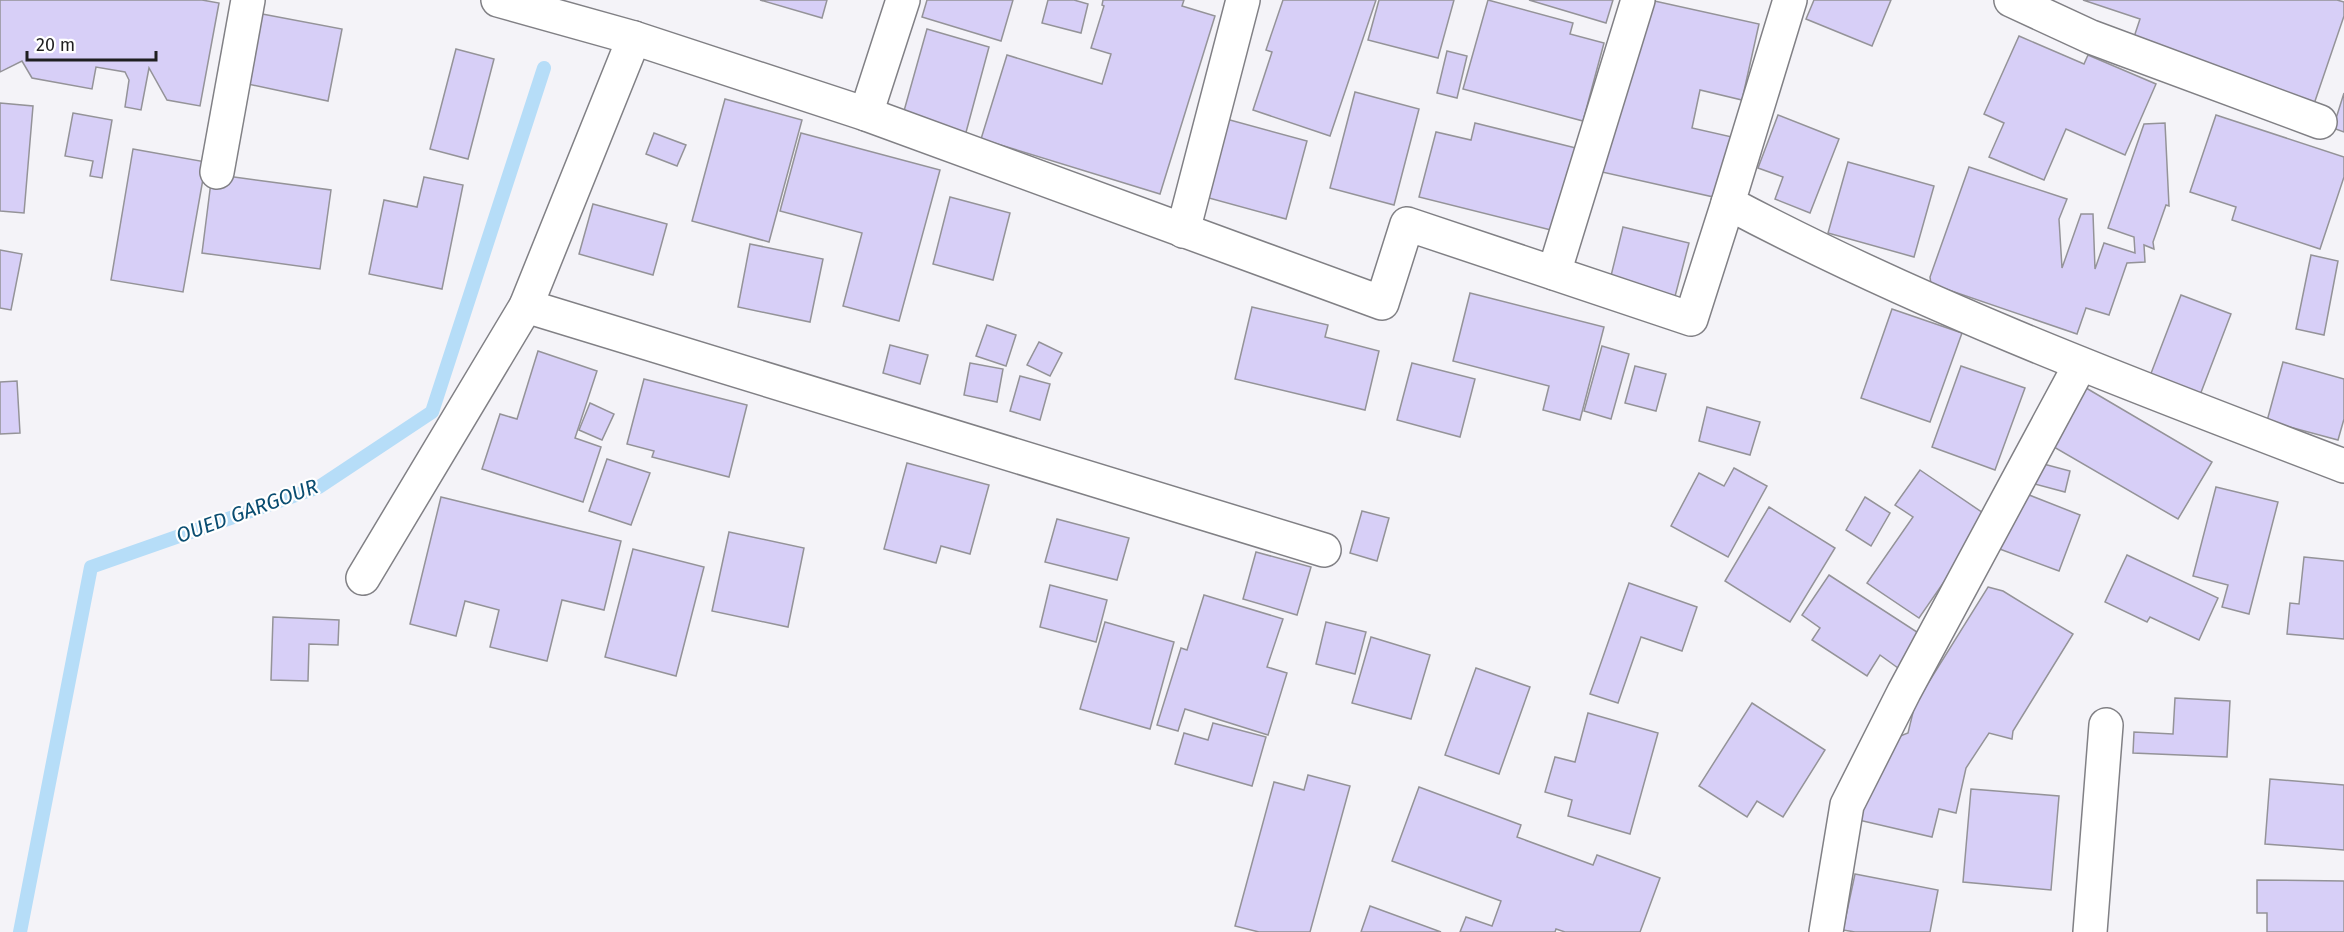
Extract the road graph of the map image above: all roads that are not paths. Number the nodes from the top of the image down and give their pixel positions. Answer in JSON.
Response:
{"nodes":[{"id":1,"x":248,"y":0,"type":"edge"},
{"id":2,"x":498,"y":0,"type":"edge"},
{"id":3,"x":903,"y":0,"type":"edge"},
{"id":4,"x":1243,"y":0,"type":"edge"},
{"id":5,"x":1638,"y":0,"type":"edge"},
{"id":6,"x":1791,"y":0,"type":"edge"},
{"id":7,"x":2011,"y":0,"type":"edge"},
{"id":8,"x":634,"y":38,"type":"junction"},
{"id":9,"x":866,"y":114,"type":"junction"},
{"id":10,"x":2320,"y":122,"type":"dead end"},
{"id":11,"x":218,"y":172,"type":"dead end"},
{"id":12,"x":1728,"y":203,"type":"junction"},
{"id":13,"x":1183,"y":231,"type":"junction"},
{"id":14,"x":1554,"y":273,"type":"junction"},
{"id":15,"x":526,"y":306,"type":"junction"},
{"id":16,"x":2080,"y":365,"type":"junction"},
{"id":17,"x":2344,"y":466,"type":"edge"},
{"id":18,"x":1324,"y":550,"type":"dead end"},
{"id":19,"x":363,"y":578,"type":"dead end"},
{"id":20,"x":2106,"y":725,"type":"dead end"},
{"id":21,"x":1826,"y":932,"type":"edge"},
{"id":22,"x":2090,"y":932,"type":"edge"}],
"edges":[{"from":1,"to":11,"type":"street"},
{"from":2,"to":8,"type":"street"},
{"from":3,"to":9,"type":"street"},
{"from":4,"to":13,"type":"street"},
{"from":5,"to":14,"type":"street"},
{"from":6,"to":12,"type":"street"},
{"from":7,"to":10,"type":"street"},
{"from":8,"to":9,"type":"street"},
{"from":8,"to":15,"type":"street"},
{"from":9,"to":13,"type":"street"},
{"from":12,"to":14,"type":"street"},
{"from":12,"to":16,"type":"street"},
{"from":13,"to":14,"type":"street"},
{"from":15,"to":18,"type":"street"},
{"from":15,"to":19,"type":"street"},
{"from":16,"to":17,"type":"street"},
{"from":16,"to":21,"type":"street"},
{"from":20,"to":22,"type":"street"}]}
